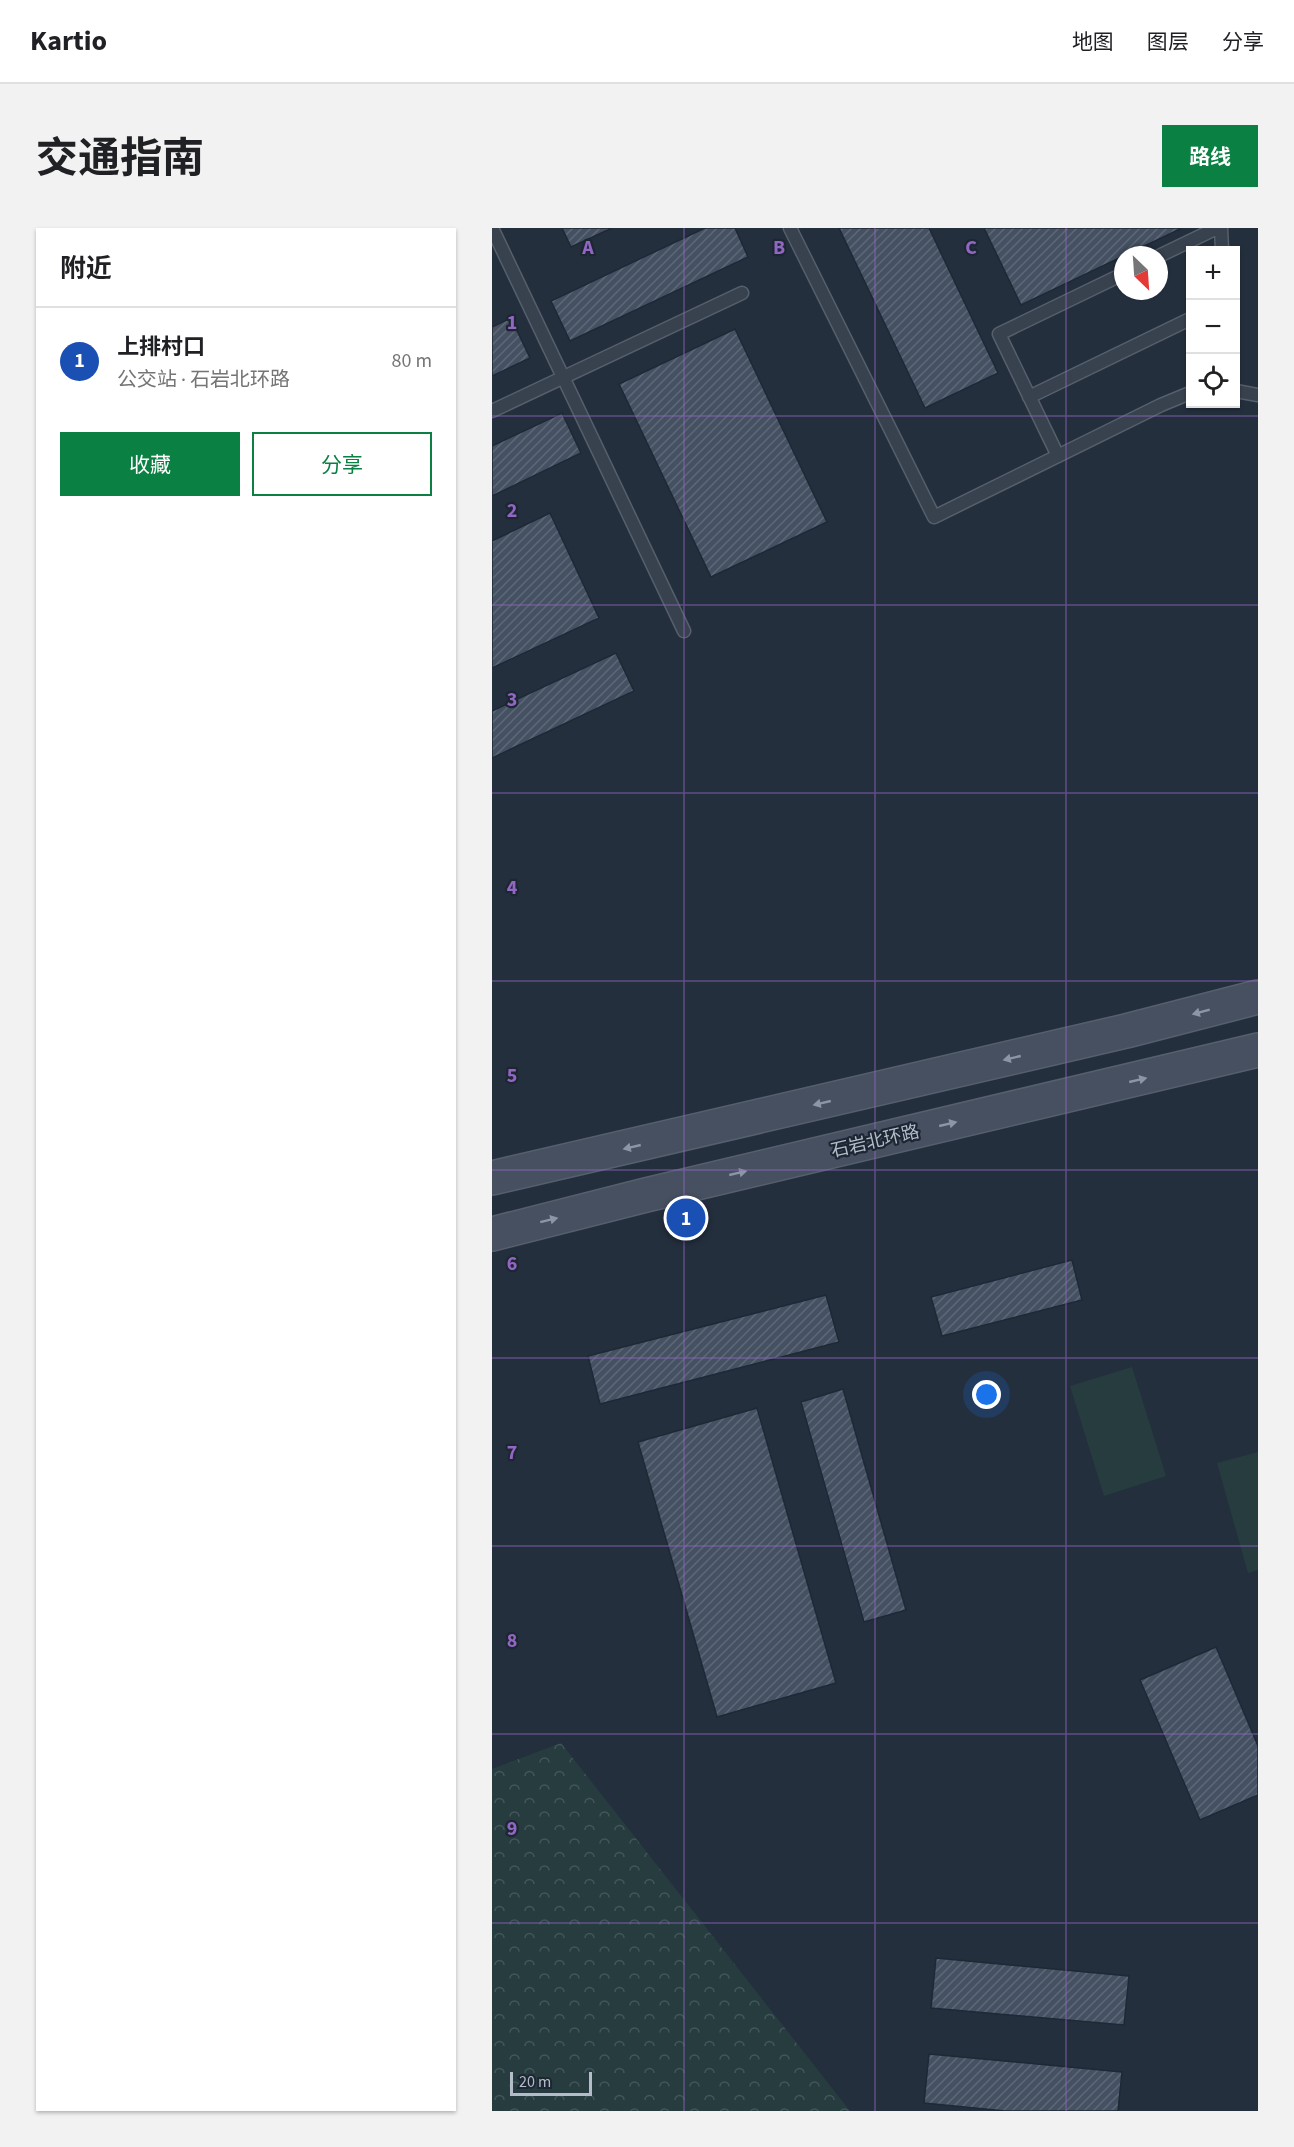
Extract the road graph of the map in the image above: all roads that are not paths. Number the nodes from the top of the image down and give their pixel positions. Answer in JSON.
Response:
{"nodes":[{"id":1,"x":492,"y":228,"type":"edge"},
{"id":2,"x":790,"y":228,"type":"edge"},
{"id":3,"x":1217,"y":228,"type":"edge"},
{"id":4,"x":1221,"y":228,"type":"edge"},
{"id":5,"x":1222,"y":246,"type":"edge"},
{"id":6,"x":1168,"y":252,"type":"edge"},
{"id":7,"x":1114,"y":278,"type":"edge"},
{"id":8,"x":742,"y":293,"type":"dead end"},
{"id":9,"x":1186,"y":321,"type":"edge"},
{"id":10,"x":563,"y":377,"type":"junction"},
{"id":11,"x":1240,"y":392,"type":"edge"},
{"id":12,"x":1186,"y":395,"type":"edge"},
{"id":13,"x":1258,"y":395,"type":"edge"},
{"id":14,"x":1029,"y":397,"type":"junction"},
{"id":15,"x":492,"y":411,"type":"edge"},
{"id":16,"x":1058,"y":456,"type":"junction"},
{"id":17,"x":684,"y":631,"type":"dead end"},
{"id":18,"x":1258,"y":997,"type":"edge"},
{"id":19,"x":1258,"y":1050,"type":"edge"},
{"id":20,"x":492,"y":1178,"type":"edge"},
{"id":21,"x":492,"y":1234,"type":"edge"}],
"edges":[{"from":1,"to":10,"type":"lane"},
{"from":2,"to":16,"type":"lane"},
{"from":3,"to":6,"type":"lane"},
{"from":4,"to":5,"type":"lane"},
{"from":7,"to":14,"type":"lane"},
{"from":8,"to":10,"type":"lane"},
{"from":9,"to":14,"type":"lane"},
{"from":10,"to":15,"type":"lane"},
{"from":10,"to":17,"type":"lane"},
{"from":11,"to":13,"type":"lane"},
{"from":12,"to":16,"type":"lane"},
{"from":14,"to":16,"type":"lane"},
{"from":18,"to":20,"type":"main road","one_way":true},
{"from":21,"to":19,"type":"main road","name":"石岩北环路","one_way":true}]}
